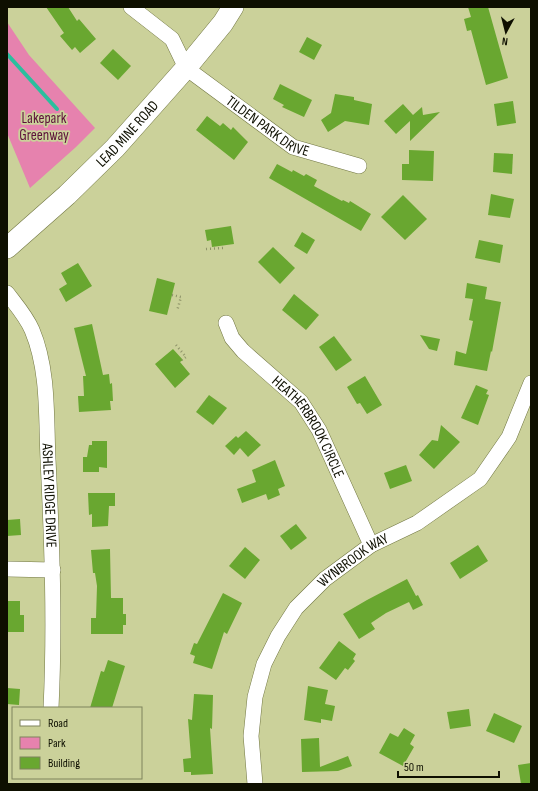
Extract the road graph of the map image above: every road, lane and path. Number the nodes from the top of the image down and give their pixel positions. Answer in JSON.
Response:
{"nodes":[{"id":1,"x":131,"y":7,"type":"edge"},
{"id":2,"x":233,"y":7,"type":"edge"},
{"id":3,"x":186,"y":68,"type":"junction"},
{"id":4,"x":359,"y":166,"type":"dead end"},
{"id":5,"x":223,"y":246,"type":"dead end"},
{"id":6,"x":7,"y":248,"type":"edge"},
{"id":7,"x":206,"y":249,"type":"dead end"},
{"id":8,"x":7,"y":293,"type":"edge"},
{"id":9,"x":172,"y":295,"type":"dead end"},
{"id":10,"x":177,"y":311,"type":"dead end"},
{"id":11,"x":226,"y":324,"type":"dead end"},
{"id":12,"x":176,"y":345,"type":"dead end"},
{"id":13,"x":182,"y":360,"type":"dead end"},
{"id":14,"x":531,"y":383,"type":"edge"},
{"id":15,"x":370,"y":545,"type":"junction"},
{"id":16,"x":7,"y":569,"type":"edge"},
{"id":17,"x":53,"y":570,"type":"junction"},
{"id":18,"x":51,"y":707,"type":"edge"},
{"id":19,"x":256,"y":784,"type":"edge"}],
"edges":[{"from":1,"to":3,"type":"street"},
{"from":2,"to":3,"type":"main road","name":"LEAD MINE ROAD"},
{"from":3,"to":4,"type":"street","name":"TILDEN PARK DRIVE"},
{"from":3,"to":6,"type":"main road","name":"LEAD MINE ROAD"},
{"from":5,"to":7,"type":"path"},
{"from":8,"to":17,"type":"street","name":"ASHLEY RIDGE DRIVE"},
{"from":9,"to":10,"type":"path"},
{"from":11,"to":15,"type":"street","name":"HEATHERBROOK CIRCLE"},
{"from":12,"to":13,"type":"path"},
{"from":14,"to":15,"type":"street","name":"WYNBROOK WAY"},
{"from":15,"to":19,"type":"street","name":"WYNBROOK WAY"},
{"from":16,"to":17,"type":"street"},
{"from":17,"to":18,"type":"street","name":"ASHLEY RIDGE DRIVE"}]}
